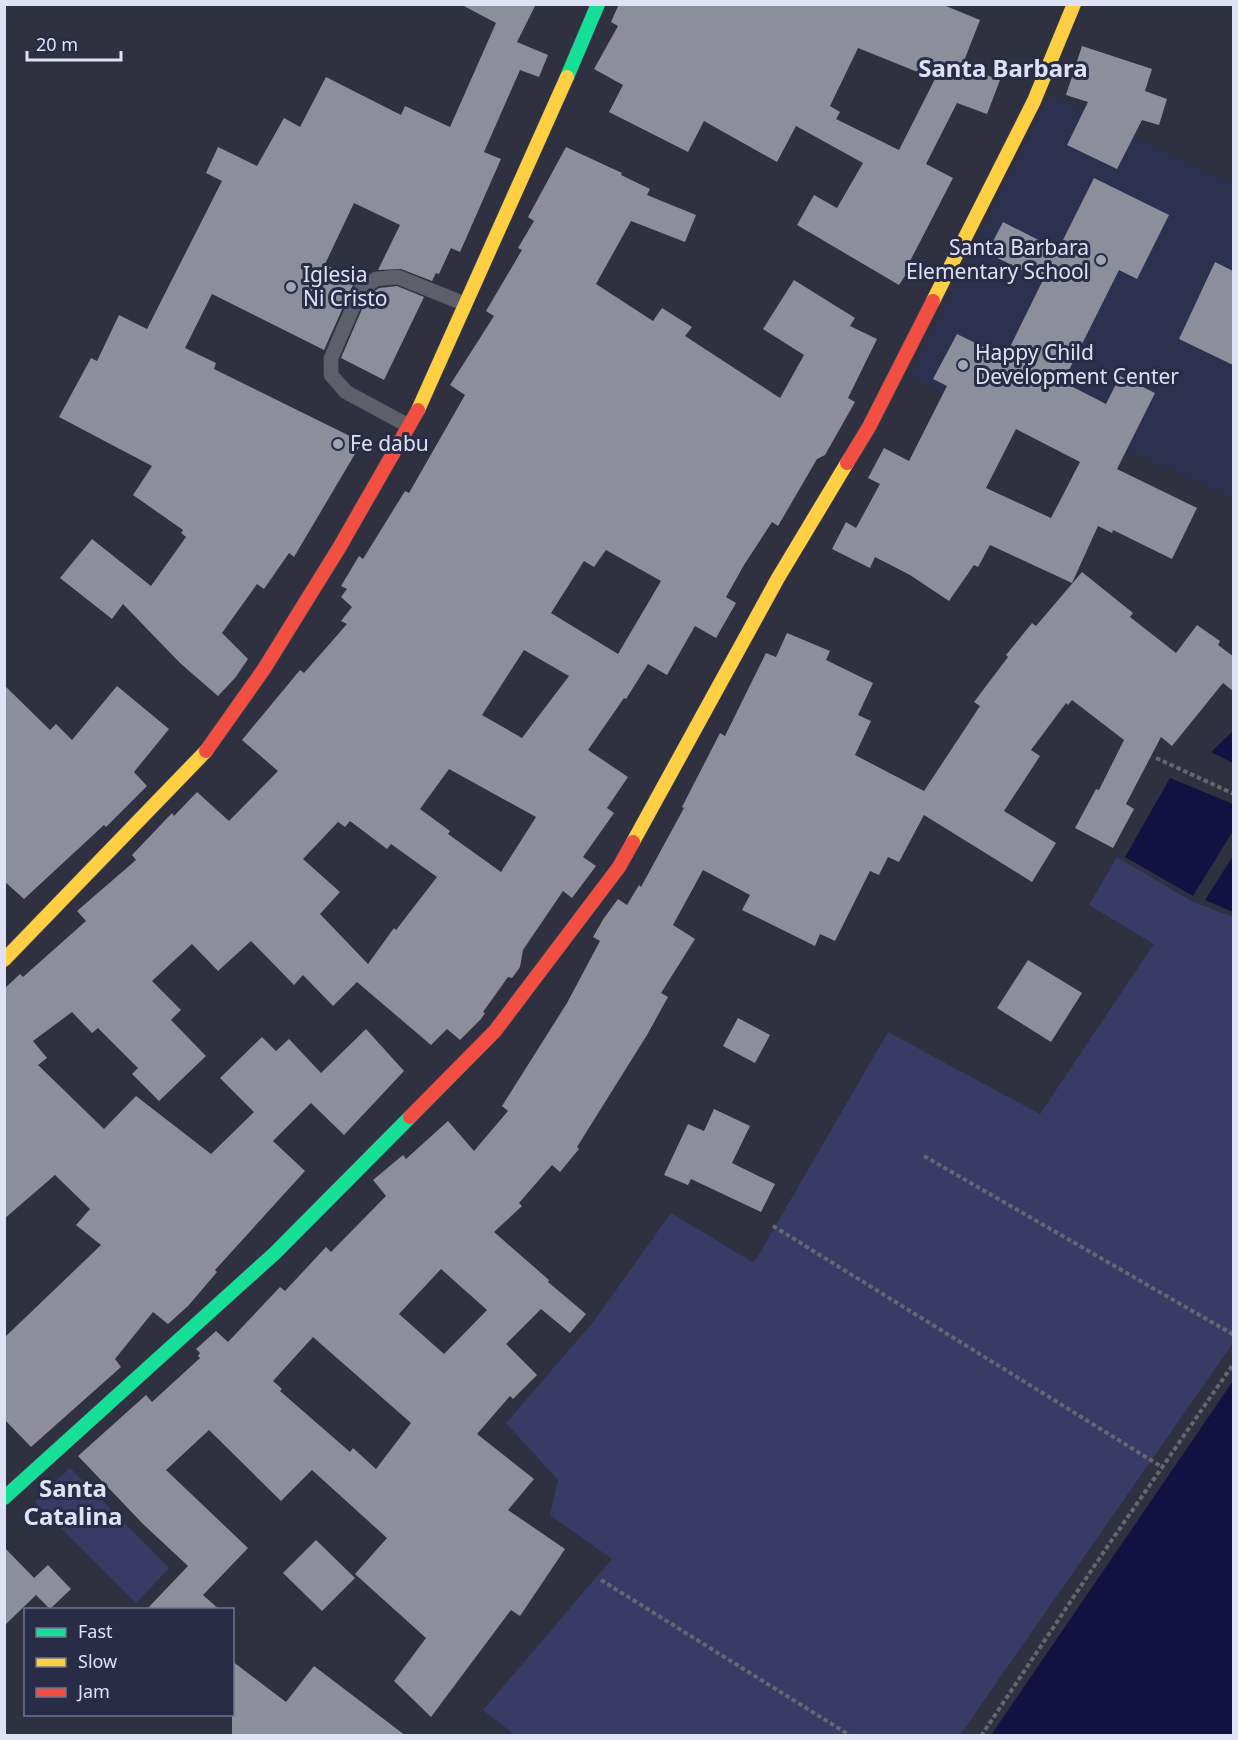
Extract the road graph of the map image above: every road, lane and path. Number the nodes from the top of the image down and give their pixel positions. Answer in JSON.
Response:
{"nodes":[{"id":1,"x":598,"y":4,"type":"edge"},
{"id":2,"x":1074,"y":4,"type":"edge"},
{"id":3,"x":465,"y":304,"type":"junction"},
{"id":4,"x":409,"y":426,"type":"junction"},
{"id":5,"x":1156,"y":758,"type":"dead end"},
{"id":6,"x":1233,"y":794,"type":"edge"},
{"id":7,"x":4,"y":960,"type":"edge"},
{"id":8,"x":924,"y":1156,"type":"dead end"},
{"id":9,"x":773,"y":1226,"type":"dead end"},
{"id":10,"x":1233,"y":1335,"type":"edge"},
{"id":11,"x":1233,"y":1363,"type":"edge"},
{"id":12,"x":1162,"y":1467,"type":"junction"},
{"id":13,"x":4,"y":1498,"type":"edge"},
{"id":14,"x":601,"y":1580,"type":"dead end"},
{"id":15,"x":851,"y":1736,"type":"edge"},
{"id":16,"x":981,"y":1736,"type":"edge"}],
"edges":[{"from":1,"to":3,"type":"street"},
{"from":2,"to":13,"type":"street"},
{"from":3,"to":4,"type":"street"},
{"from":3,"to":4,"type":"lane"},
{"from":4,"to":7,"type":"street"},
{"from":5,"to":6,"type":"path"},
{"from":8,"to":10,"type":"path"},
{"from":9,"to":12,"type":"path"},
{"from":11,"to":12,"type":"path"},
{"from":12,"to":16,"type":"path"},
{"from":14,"to":15,"type":"path"}]}
